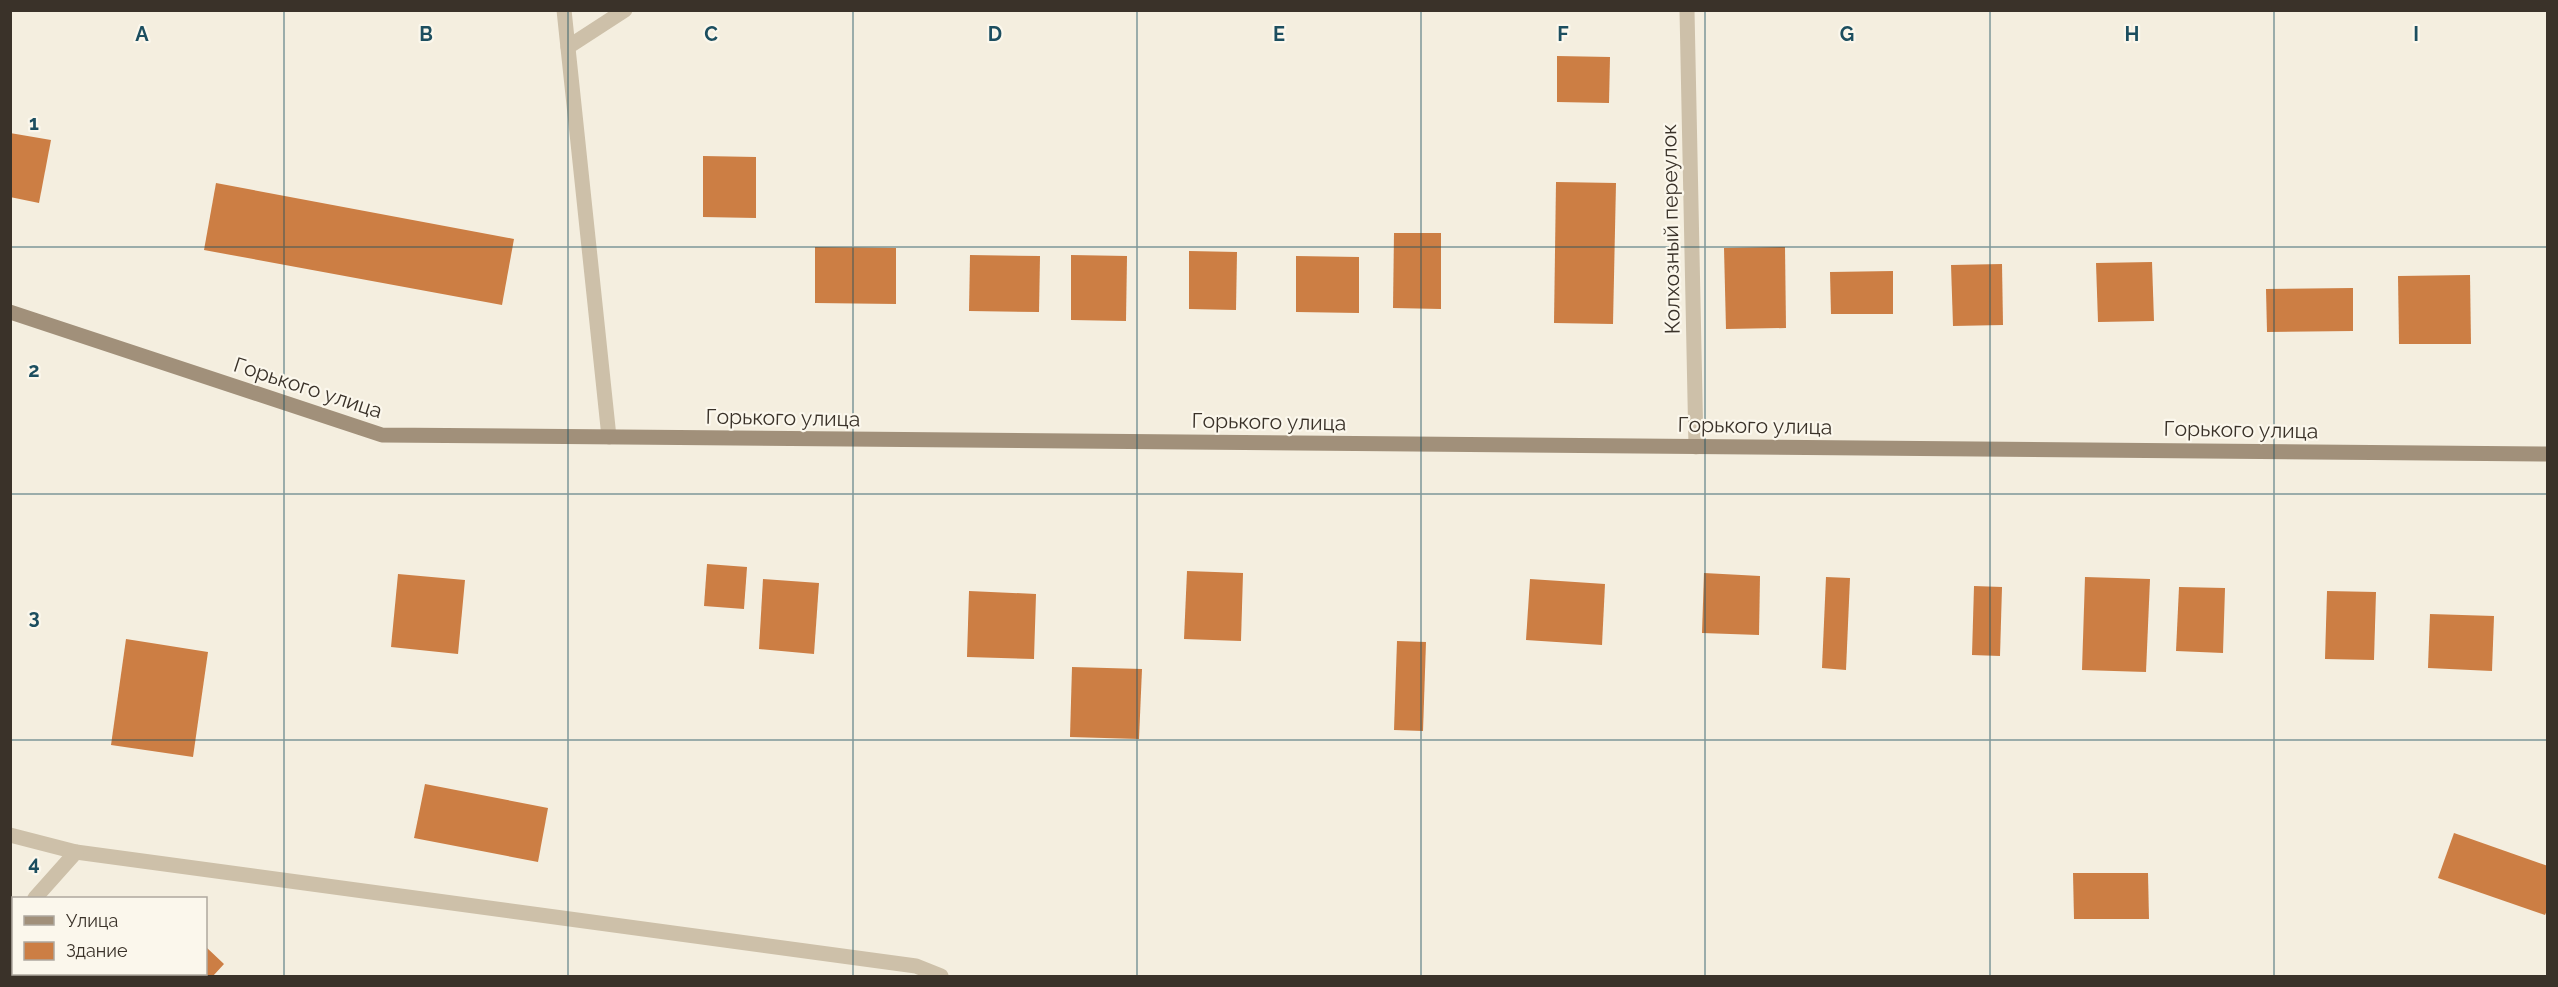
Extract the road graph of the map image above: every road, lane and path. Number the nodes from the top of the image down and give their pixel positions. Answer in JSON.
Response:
{"nodes":[{"id":1,"x":564,"y":10,"type":"edge"},
{"id":2,"x":625,"y":10,"type":"edge"},
{"id":3,"x":1687,"y":10,"type":"edge"},
{"id":4,"x":568,"y":47,"type":"junction"},
{"id":5,"x":10,"y":312,"type":"edge"},
{"id":6,"x":609,"y":437,"type":"junction"},
{"id":7,"x":1696,"y":447,"type":"junction"},
{"id":8,"x":2547,"y":454,"type":"edge"},
{"id":9,"x":10,"y":835,"type":"edge"},
{"id":10,"x":76,"y":852,"type":"junction"},
{"id":11,"x":36,"y":897,"type":"edge"},
{"id":12,"x":911,"y":971,"type":"edge"},
{"id":13,"x":941,"y":976,"type":"edge"}],
"edges":[{"from":1,"to":4,"type":"street"},
{"from":2,"to":4,"type":"street"},
{"from":3,"to":7,"type":"street","name":"Колхозный переулок"},
{"from":4,"to":6,"type":"street"},
{"from":5,"to":6,"type":"street","name":"Горького улица"},
{"from":6,"to":7,"type":"street","name":"Горького улица"},
{"from":7,"to":8,"type":"street","name":"Горького улица"},
{"from":9,"to":10,"type":"street"},
{"from":10,"to":11,"type":"street"},
{"from":10,"to":12,"type":"street"},
{"from":12,"to":13,"type":"street"}]}
